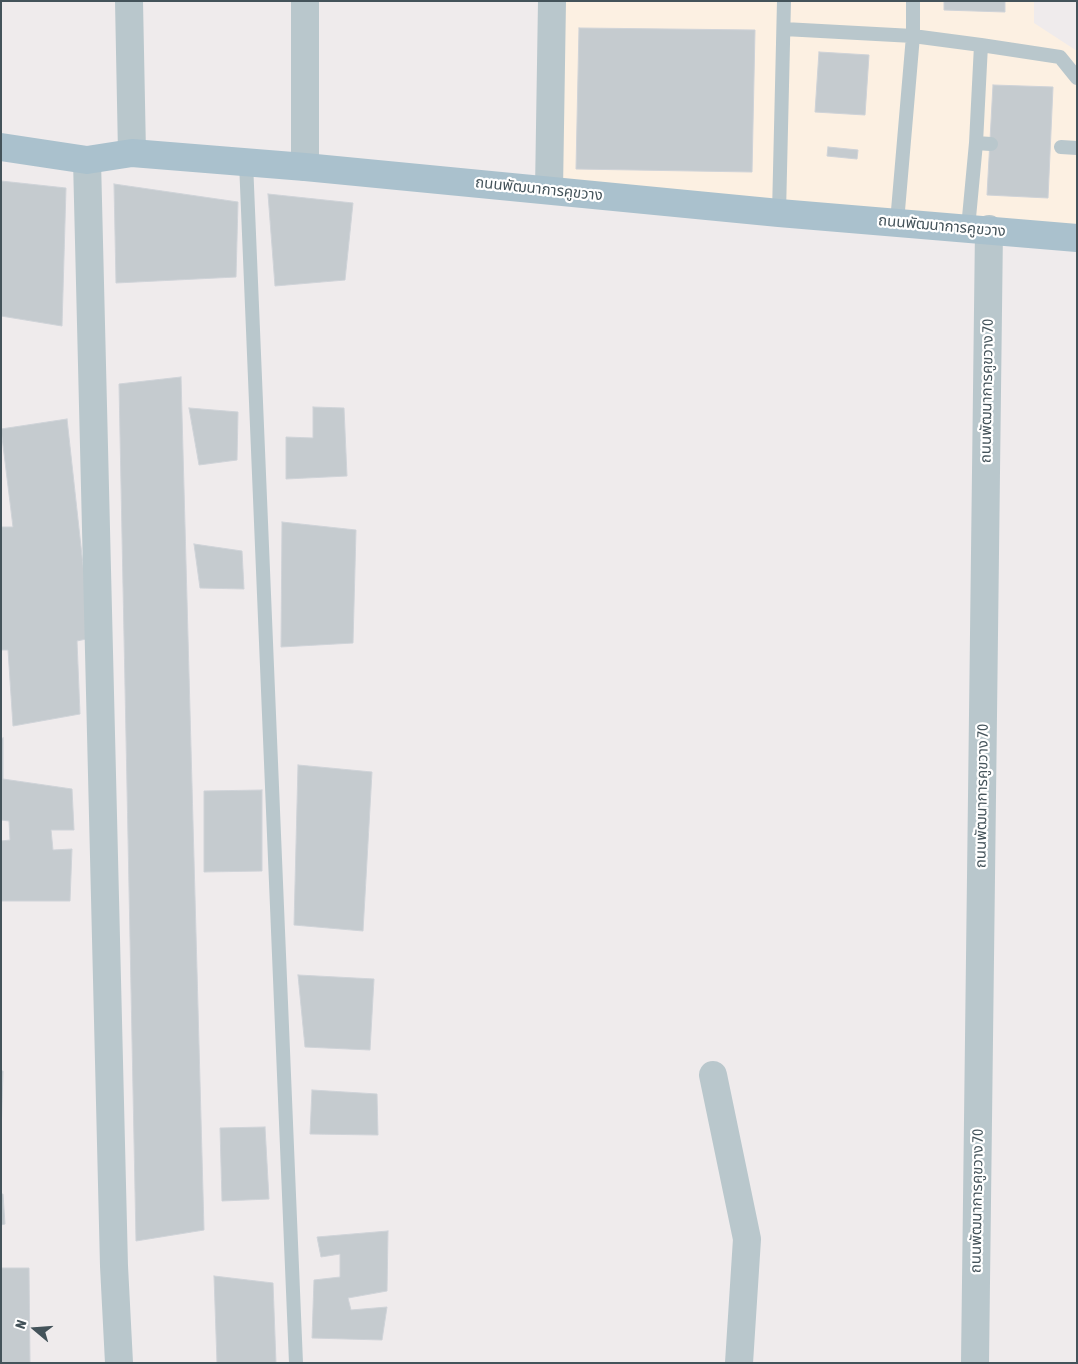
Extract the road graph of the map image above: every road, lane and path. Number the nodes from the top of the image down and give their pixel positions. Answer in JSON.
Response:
{"nodes":[{"id":1,"x":129,"y":1,"type":"edge"},
{"id":2,"x":305,"y":1,"type":"edge"},
{"id":3,"x":552,"y":1,"type":"edge"},
{"id":4,"x":784,"y":1,"type":"edge"},
{"id":5,"x":913,"y":1,"type":"edge"},
{"id":6,"x":784,"y":29,"type":"junction"},
{"id":7,"x":913,"y":36,"type":"junction"},
{"id":8,"x":981,"y":45,"type":"junction"},
{"id":9,"x":1077,"y":78,"type":"edge"},
{"id":10,"x":976,"y":143,"type":"junction"},
{"id":11,"x":991,"y":144,"type":"dead end"},
{"id":12,"x":1061,"y":147,"type":"dead end"},
{"id":13,"x":1,"y":148,"type":"edge"},
{"id":14,"x":1077,"y":148,"type":"edge"},
{"id":15,"x":132,"y":153,"type":"junction"},
{"id":16,"x":88,"y":160,"type":"junction"},
{"id":17,"x":246,"y":162,"type":"junction"},
{"id":18,"x":305,"y":167,"type":"junction"},
{"id":19,"x":549,"y":190,"type":"junction"},
{"id":20,"x":779,"y":213,"type":"junction"},
{"id":21,"x":897,"y":222,"type":"junction"},
{"id":22,"x":978,"y":229,"type":"junction"},
{"id":23,"x":1077,"y":238,"type":"edge"},
{"id":24,"x":714,"y":1075,"type":"dead end"},
{"id":25,"x":119,"y":1363,"type":"edge"},
{"id":26,"x":296,"y":1363,"type":"edge"},
{"id":27,"x":739,"y":1363,"type":"edge"},
{"id":28,"x":975,"y":1363,"type":"edge"}],
"edges":[{"from":1,"to":15,"type":"street"},
{"from":2,"to":18,"type":"street"},
{"from":3,"to":19,"type":"street"},
{"from":4,"to":6,"type":"lane"},
{"from":5,"to":7,"type":"lane"},
{"from":6,"to":7,"type":"lane"},
{"from":6,"to":20,"type":"lane"},
{"from":7,"to":8,"type":"lane"},
{"from":7,"to":21,"type":"lane"},
{"from":8,"to":9,"type":"lane"},
{"from":8,"to":10,"type":"lane"},
{"from":10,"to":11,"type":"lane"},
{"from":10,"to":22,"type":"lane"},
{"from":12,"to":14,"type":"lane"},
{"from":13,"to":16,"type":"main road","name":"ถนนพัฒนาการคูขวาง"},
{"from":15,"to":16,"type":"main road","name":"ถนนพัฒนาการคูขวาง"},
{"from":15,"to":17,"type":"main road","name":"ถนนพัฒนาการคูขวาง"},
{"from":16,"to":25,"type":"street"},
{"from":17,"to":18,"type":"main road","name":"ถนนพัฒนาการคูขวาง"},
{"from":17,"to":26,"type":"lane"},
{"from":18,"to":19,"type":"main road","name":"ถนนพัฒนาการคูขวาง"},
{"from":19,"to":20,"type":"main road","name":"ถนนพัฒนาการคูขวาง"},
{"from":20,"to":21,"type":"main road","name":"ถนนพัฒนาการคูขวาง"},
{"from":21,"to":22,"type":"main road","name":"ถนนพัฒนาการคูขวาง"},
{"from":22,"to":23,"type":"main road","name":"ถนนพัฒนาการคูขวาง"},
{"from":22,"to":28,"type":"street","name":"ถนนพัฒนาการคูขวาง 70"},
{"from":24,"to":27,"type":"street"}]}
